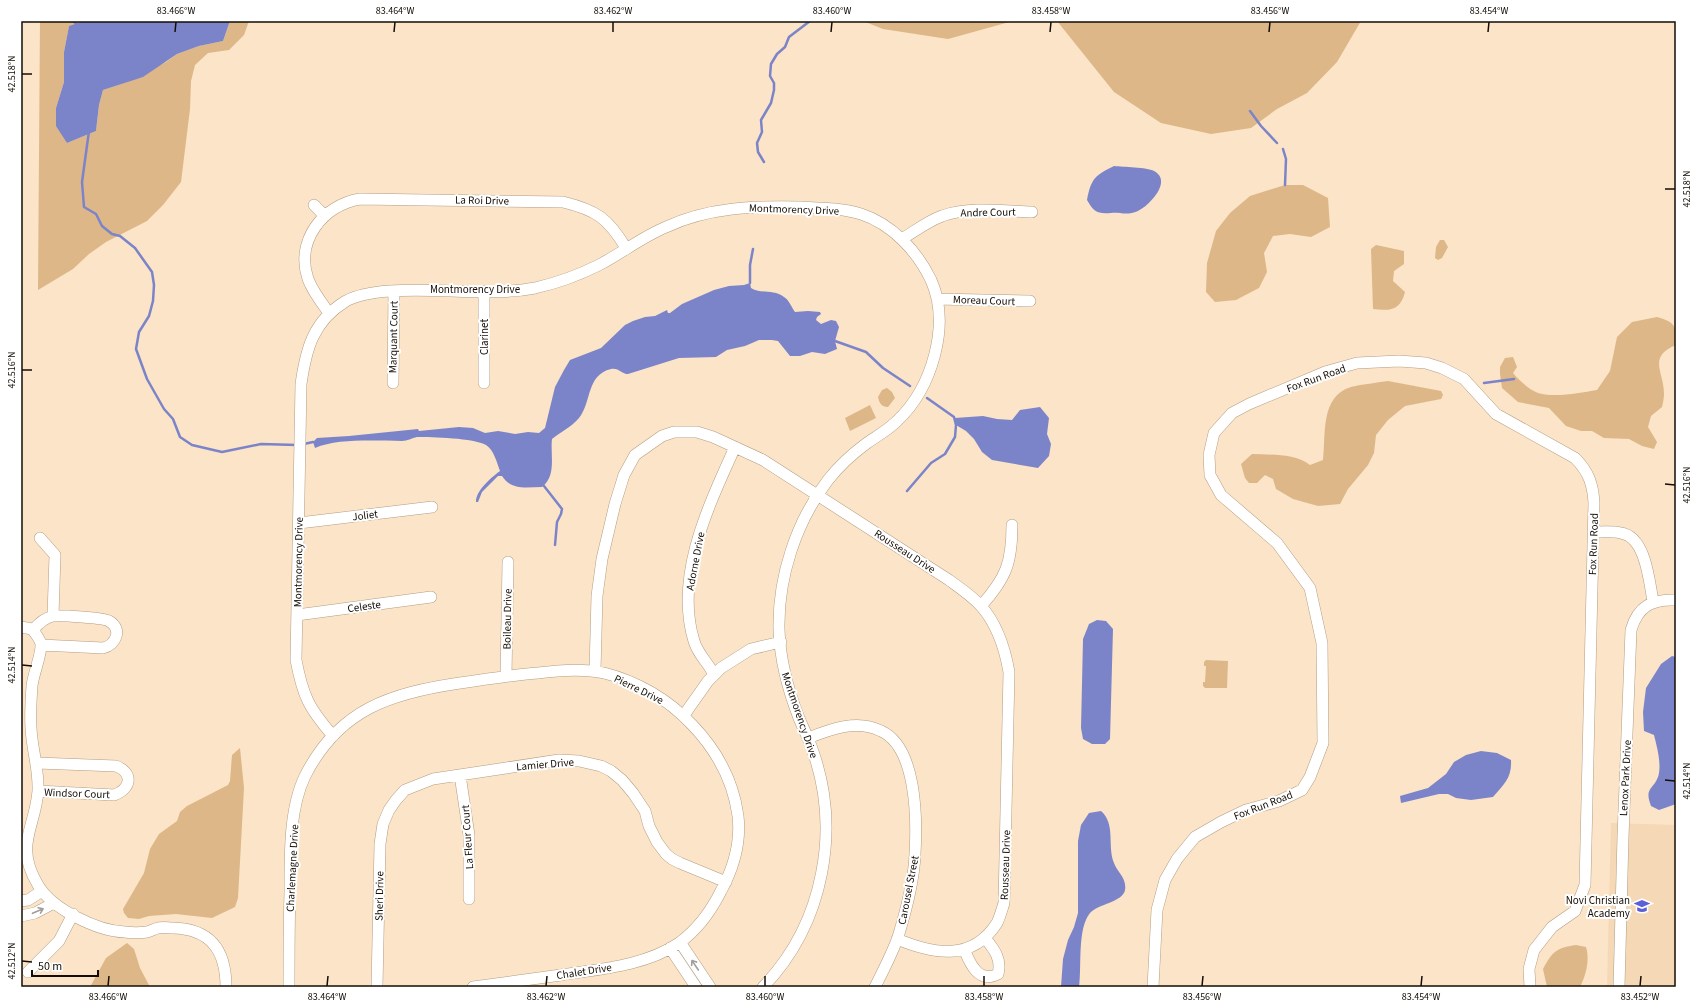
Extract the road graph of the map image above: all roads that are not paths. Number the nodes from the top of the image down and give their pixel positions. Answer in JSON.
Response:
{"nodes":[{"id":1,"x":314,"y":205,"type":"dead end"},
{"id":2,"x":1032,"y":212,"type":"dead end"},
{"id":3,"x":324,"y":215,"type":"junction"},
{"id":4,"x":902,"y":239,"type":"junction"},
{"id":5,"x":626,"y":248,"type":"junction"},
{"id":6,"x":394,"y":291,"type":"junction"},
{"id":7,"x":484,"y":291,"type":"junction"},
{"id":8,"x":937,"y":299,"type":"junction"},
{"id":9,"x":1030,"y":301,"type":"dead end"},
{"id":10,"x":329,"y":313,"type":"junction"},
{"id":11,"x":393,"y":384,"type":"dead end"},
{"id":12,"x":484,"y":384,"type":"dead end"},
{"id":13,"x":735,"y":448,"type":"junction"},
{"id":14,"x":818,"y":495,"type":"junction"},
{"id":15,"x":432,"y":507,"type":"dead end"},
{"id":16,"x":298,"y":523,"type":"junction"},
{"id":17,"x":1012,"y":525,"type":"dead end"},
{"id":18,"x":1593,"y":532,"type":"junction"},
{"id":19,"x":40,"y":538,"type":"dead end"},
{"id":20,"x":508,"y":562,"type":"dead end"},
{"id":21,"x":431,"y":597,"type":"dead end"},
{"id":22,"x":1676,"y":600,"type":"edge"},
{"id":23,"x":1653,"y":601,"type":"junction"},
{"id":24,"x":981,"y":606,"type":"junction"},
{"id":25,"x":297,"y":615,"type":"junction"},
{"id":26,"x":52,"y":616,"type":"junction"},
{"id":27,"x":21,"y":628,"type":"edge"},
{"id":28,"x":33,"y":630,"type":"junction"},
{"id":29,"x":781,"y":642,"type":"junction"},
{"id":30,"x":41,"y":645,"type":"junction"},
{"id":31,"x":595,"y":671,"type":"junction"},
{"id":32,"x":714,"y":675,"type":"junction"},
{"id":33,"x":506,"y":676,"type":"junction"},
{"id":34,"x":684,"y":715,"type":"junction"},
{"id":35,"x":333,"y":736,"type":"junction"},
{"id":36,"x":808,"y":738,"type":"junction"},
{"id":37,"x":37,"y":763,"type":"junction"},
{"id":38,"x":460,"y":775,"type":"junction"},
{"id":39,"x":38,"y":791,"type":"junction"},
{"id":40,"x":391,"y":806,"type":"joint"},
{"id":41,"x":726,"y":882,"type":"junction"},
{"id":42,"x":42,"y":891,"type":"junction"},
{"id":43,"x":469,"y":898,"type":"dead end"},
{"id":44,"x":21,"y":901,"type":"edge"},
{"id":45,"x":54,"y":903,"type":"junction"},
{"id":46,"x":73,"y":914,"type":"junction"},
{"id":47,"x":21,"y":916,"type":"edge"},
{"id":48,"x":985,"y":938,"type":"junction"},
{"id":49,"x":897,"y":939,"type":"junction"},
{"id":50,"x":680,"y":942,"type":"junction"},
{"id":51,"x":670,"y":948,"type":"junction"},
{"id":52,"x":964,"y":949,"type":"junction"},
{"id":53,"x":28,"y":972,"type":"dead end"},
{"id":54,"x":226,"y":987,"type":"edge"},
{"id":55,"x":289,"y":987,"type":"edge"},
{"id":56,"x":377,"y":987,"type":"edge"},
{"id":57,"x":472,"y":987,"type":"edge"},
{"id":58,"x":696,"y":987,"type":"edge"},
{"id":59,"x":710,"y":987,"type":"edge"},
{"id":60,"x":763,"y":987,"type":"edge"},
{"id":61,"x":875,"y":987,"type":"edge"},
{"id":62,"x":1153,"y":987,"type":"edge"},
{"id":63,"x":1530,"y":987,"type":"edge"},
{"id":64,"x":1619,"y":987,"type":"edge"}],
"edges":[{"from":1,"to":3,"type":"street"},
{"from":2,"to":4,"type":"street","name":"Andre Court"},
{"from":3,"to":5,"type":"street","name":"La Roi Drive"},
{"from":3,"to":10,"type":"street","name":"La Roi Drive"},
{"from":4,"to":5,"type":"street","name":"Montmorency Drive"},
{"from":4,"to":8,"type":"street","name":"Montmorency Drive"},
{"from":5,"to":7,"type":"street","name":"Montmorency Drive"},
{"from":6,"to":7,"type":"street","name":"Montmorency Drive"},
{"from":6,"to":10,"type":"street","name":"Montmorency Drive"},
{"from":6,"to":11,"type":"street","name":"Marquant Court"},
{"from":7,"to":12,"type":"street","name":"Clarinet"},
{"from":8,"to":9,"type":"street","name":"Moreau Court"},
{"from":8,"to":14,"type":"street","name":"Montmorency Drive"},
{"from":10,"to":16,"type":"street","name":"Montmorency Drive"},
{"from":13,"to":14,"type":"street","name":"Rousseau Drive"},
{"from":13,"to":31,"type":"street","name":"Rousseau Drive"},
{"from":13,"to":32,"type":"street","name":"Adorne Drive"},
{"from":14,"to":24,"type":"street","name":"Rousseau Drive"},
{"from":14,"to":29,"type":"street","name":"Montmorency Drive"},
{"from":15,"to":16,"type":"street","name":"Joliet"},
{"from":16,"to":25,"type":"street","name":"Montmorency Drive"},
{"from":17,"to":24,"type":"street"},
{"from":18,"to":23,"type":"street"},
{"from":18,"to":62,"type":"street","name":"Fox Run Road"},
{"from":18,"to":63,"type":"street","name":"Fox Run Road"},
{"from":19,"to":26,"type":"street"},
{"from":20,"to":33,"type":"street","name":"Boileau Drive"},
{"from":21,"to":25,"type":"street","name":"Celeste"},
{"from":22,"to":23,"type":"street"},
{"from":23,"to":64,"type":"street","name":"Lenox Park Drive"},
{"from":24,"to":48,"type":"street","name":"Rousseau Drive"},
{"from":25,"to":35,"type":"street","name":"Montmorency Drive"},
{"from":26,"to":28,"type":"street"},
{"from":26,"to":30,"type":"street"},
{"from":27,"to":28,"type":"street"},
{"from":28,"to":30,"type":"street"},
{"from":29,"to":32,"type":"street"},
{"from":29,"to":36,"type":"street","name":"Montmorency Drive"},
{"from":30,"to":37,"type":"street"},
{"from":31,"to":33,"type":"street","name":"Pierre Drive"},
{"from":31,"to":34,"type":"street","name":"Pierre Drive"},
{"from":32,"to":34,"type":"street"},
{"from":33,"to":35,"type":"street","name":"Pierre Drive"},
{"from":34,"to":41,"type":"street","name":"Pierre Drive"},
{"from":35,"to":55,"type":"street","name":"Charlemagne Drive"},
{"from":36,"to":49,"type":"street","name":"Carousel Street"},
{"from":36,"to":60,"type":"street","name":"Montmorency Drive"},
{"from":37,"to":39,"type":"street"},
{"from":37,"to":39,"type":"street","name":"Windsor Court"},
{"from":38,"to":40,"type":"street","name":"Lamier Drive"},
{"from":38,"to":41,"type":"street","name":"Lamier Drive"},
{"from":38,"to":43,"type":"street","name":"La Fleur Court"},
{"from":39,"to":42,"type":"street"},
{"from":40,"to":56,"type":"street","name":"Sheri Drive"},
{"from":41,"to":50,"type":"street","name":"Pierre Drive"},
{"from":42,"to":44,"type":"street"},
{"from":42,"to":45,"type":"street"},
{"from":45,"to":46,"type":"street"},
{"from":47,"to":45,"type":"street","one_way":true},
{"from":46,"to":53,"type":"street"},
{"from":46,"to":54,"type":"street"},
{"from":48,"to":52,"type":"street","name":"Rousseau Drive"},
{"from":48,"to":52,"type":"street"},
{"from":49,"to":52,"type":"street","name":"Rousseau Drive"},
{"from":49,"to":61,"type":"street","name":"Carousel Street"},
{"from":50,"to":51,"type":"street","name":"Pierre Drive"},
{"from":59,"to":50,"type":"street","one_way":true},
{"from":51,"to":57,"type":"street","name":"Chalet Drive"},
{"from":51,"to":58,"type":"street"}]}
